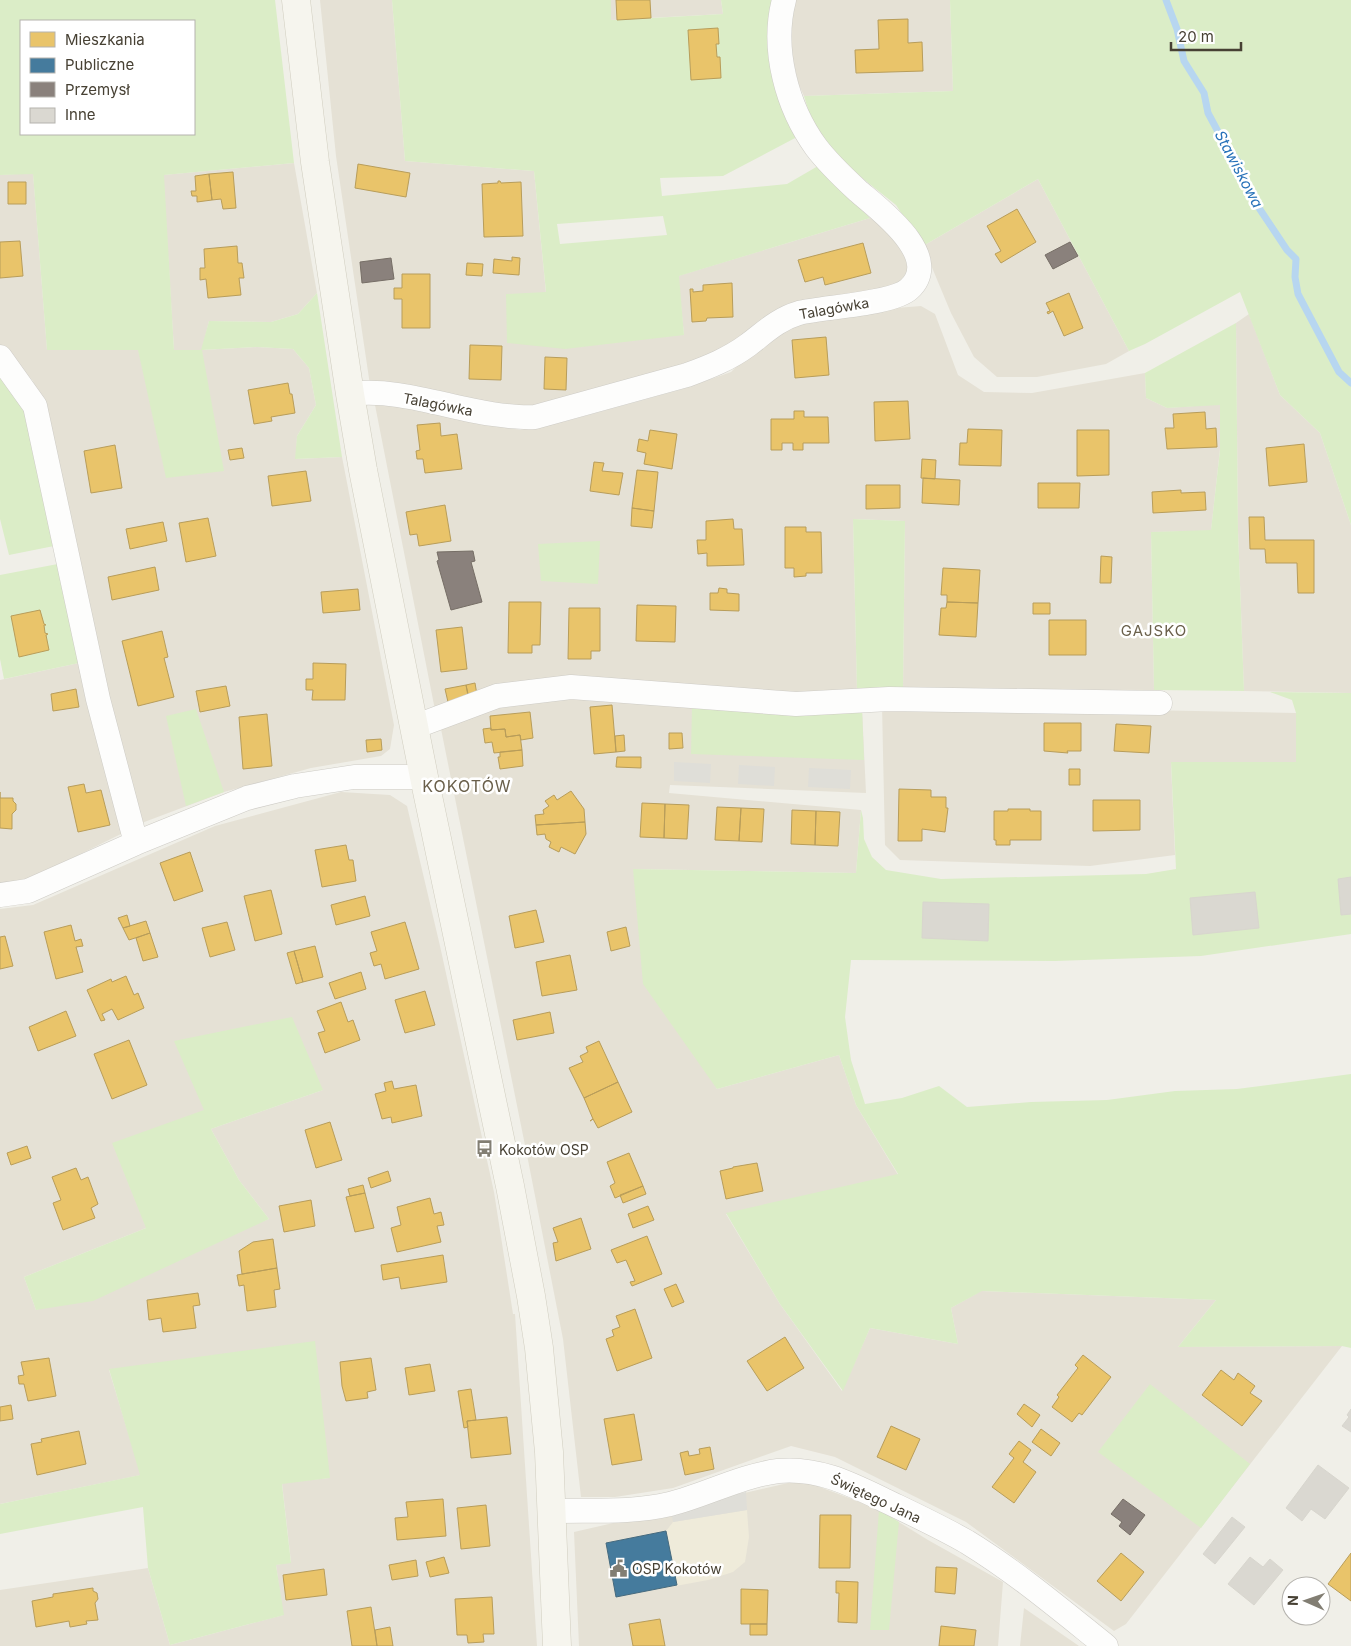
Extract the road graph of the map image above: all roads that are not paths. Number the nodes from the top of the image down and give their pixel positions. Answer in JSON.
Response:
{"nodes":[{"id":1,"x":296,"y":0,"type":"edge"},
{"id":2,"x":784,"y":0,"type":"edge"},
{"id":3,"x":0,"y":357,"type":"edge"},
{"id":4,"x":350,"y":394,"type":"junction"},
{"id":5,"x":1160,"y":703,"type":"dead end"},
{"id":6,"x":414,"y":727,"type":"junction"},
{"id":7,"x":424,"y":777,"type":"junction"},
{"id":8,"x":136,"y":843,"type":"junction"},
{"id":9,"x":0,"y":895,"type":"edge"},
{"id":10,"x":553,"y":1511,"type":"junction"},
{"id":11,"x":557,"y":1646,"type":"edge"},
{"id":12,"x":1106,"y":1646,"type":"edge"}],
"edges":[{"from":1,"to":4,"type":"street"},
{"from":2,"to":4,"type":"street","name":"Talagówka"},
{"from":3,"to":8,"type":"street"},
{"from":4,"to":6,"type":"street"},
{"from":5,"to":6,"type":"street"},
{"from":6,"to":7,"type":"street"},
{"from":7,"to":8,"type":"street"},
{"from":7,"to":10,"type":"street"},
{"from":8,"to":9,"type":"street"},
{"from":10,"to":11,"type":"street"},
{"from":10,"to":12,"type":"street","name":"Świętego Jana"}]}
